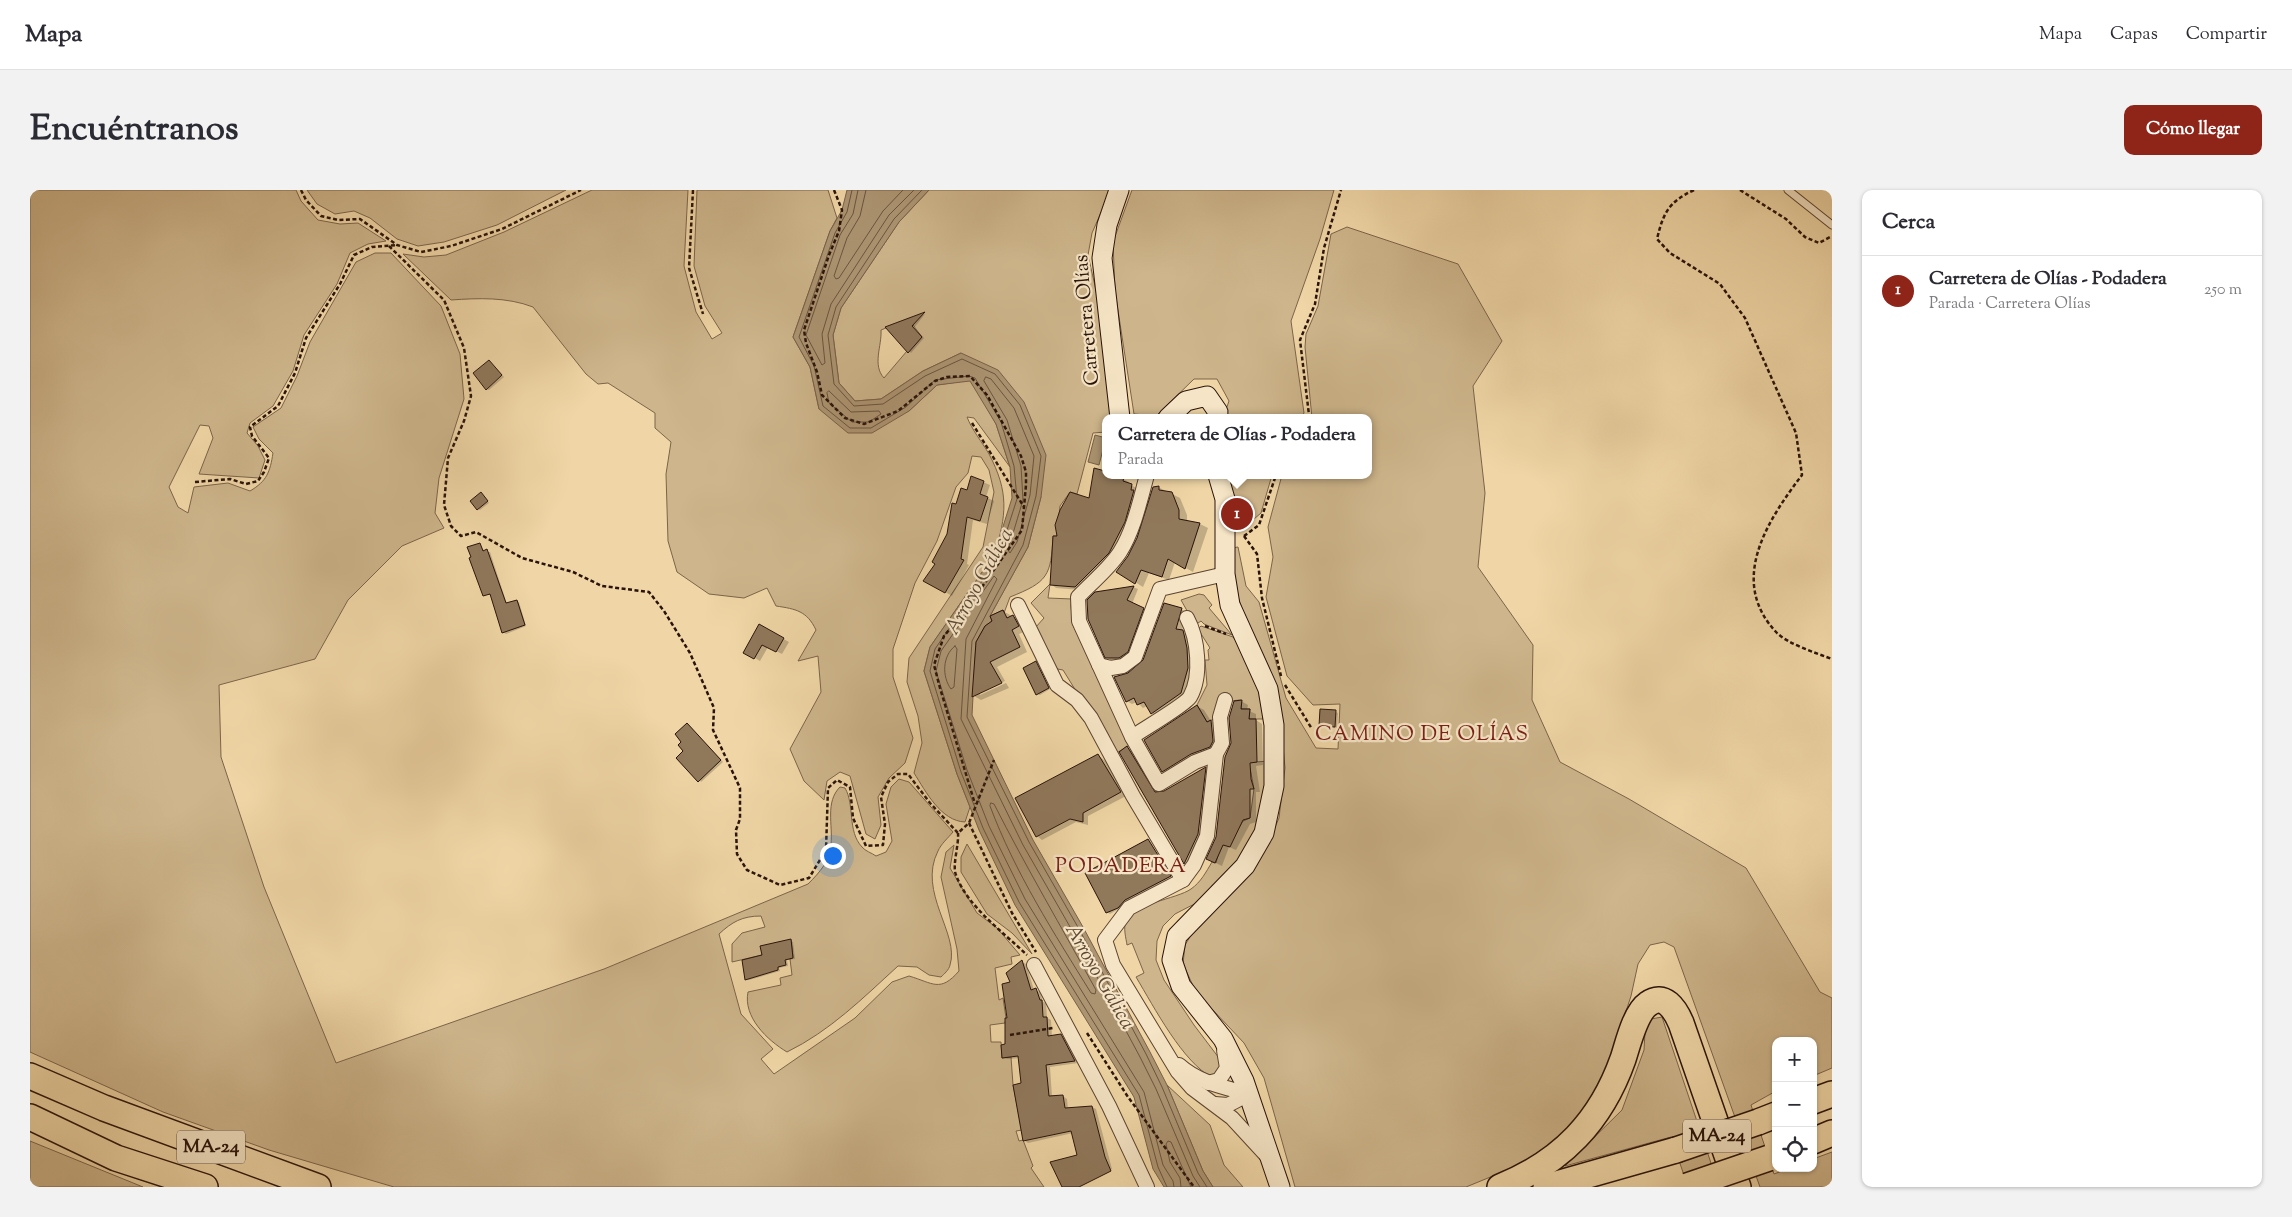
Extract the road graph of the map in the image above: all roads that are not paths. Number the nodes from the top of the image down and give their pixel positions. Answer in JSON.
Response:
{"nodes":[{"id":1,"x":1119,"y":190,"type":"edge"},
{"id":2,"x":1788,"y":190,"type":"edge"},
{"id":3,"x":1832,"y":225,"type":"edge"},
{"id":4,"x":1120,"y":414,"type":"edge"},
{"id":5,"x":1172,"y":414,"type":"edge"},
{"id":6,"x":1218,"y":414,"type":"edge"},
{"id":7,"x":1146,"y":479,"type":"edge"},
{"id":8,"x":1219,"y":479,"type":"edge"},
{"id":9,"x":1225,"y":574,"type":"junction"},
{"id":10,"x":1018,"y":605,"type":"dead end"},
{"id":11,"x":1190,"y":624,"type":"road end"},
{"id":12,"x":1099,"y":665,"type":"junction"},
{"id":13,"x":1224,"y":700,"type":"dead end"},
{"id":14,"x":1132,"y":737,"type":"junction"},
{"id":15,"x":1216,"y":754,"type":"junction"},
{"id":16,"x":1183,"y":880,"type":"junction"},
{"id":17,"x":1034,"y":965,"type":"road end"},
{"id":18,"x":1223,"y":1039,"type":"junction"},
{"id":19,"x":1168,"y":1055,"type":"junction"},
{"id":20,"x":30,"y":1076,"type":"edge"},
{"id":21,"x":1208,"y":1083,"type":"junction"},
{"id":22,"x":1249,"y":1094,"type":"junction"},
{"id":23,"x":1832,"y":1094,"type":"edge"},
{"id":24,"x":1817,"y":1100,"type":"edge"},
{"id":25,"x":1215,"y":1104,"type":"junction"},
{"id":26,"x":30,"y":1116,"type":"edge"},
{"id":27,"x":1767,"y":1118,"type":"edge"},
{"id":28,"x":1832,"y":1133,"type":"edge"},
{"id":29,"x":1817,"y":1139,"type":"edge"},
{"id":30,"x":1772,"y":1157,"type":"edge"},
{"id":31,"x":1271,"y":1161,"type":"junction"},
{"id":32,"x":1685,"y":1186,"type":"edge"},
{"id":33,"x":205,"y":1187,"type":"edge"},
{"id":34,"x":318,"y":1187,"type":"edge"},
{"id":35,"x":1147,"y":1187,"type":"edge"},
{"id":36,"x":1280,"y":1187,"type":"edge"},
{"id":37,"x":1500,"y":1187,"type":"edge"},
{"id":38,"x":1546,"y":1187,"type":"edge"},
{"id":39,"x":1738,"y":1187,"type":"edge"}],
"edges":[{"from":1,"to":4,"type":"main road","name":"Carretera Olías"},
{"from":2,"to":3,"type":"lane"},
{"from":5,"to":6,"type":"main road"},
{"from":7,"to":12,"type":"street"},
{"from":8,"to":9,"type":"main road"},
{"from":9,"to":12,"type":"street"},
{"from":9,"to":18,"type":"main road"},
{"from":10,"to":16,"type":"street"},
{"from":11,"to":14,"type":"street"},
{"from":12,"to":14,"type":"street"},
{"from":13,"to":15,"type":"street"},
{"from":14,"to":15,"type":"street"},
{"from":15,"to":16,"type":"street"},
{"from":16,"to":19,"type":"street"},
{"from":17,"to":35,"type":"street"},
{"from":18,"to":21,"type":"street"},
{"from":18,"to":22,"type":"main road"},
{"from":19,"to":21,"type":"street"},
{"from":19,"to":25,"type":"street"},
{"from":20,"to":34,"type":"highway","number":"MA-24"},
{"from":21,"to":22,"type":"street"},
{"from":22,"to":25,"type":"street"},
{"from":22,"to":31,"type":"main road"},
{"from":23,"to":24,"type":"highway"},
{"from":25,"to":31,"type":"street"},
{"from":26,"to":33,"type":"highway","number":"MA-24"},
{"from":27,"to":38,"type":"highway","number":"MA-24","bridge":true},
{"from":28,"to":29,"type":"highway"},
{"from":30,"to":32,"type":"highway","number":"MA-24","bridge":true},
{"from":31,"to":36,"type":"main road"},
{"from":37,"to":39,"type":"highway"}]}
